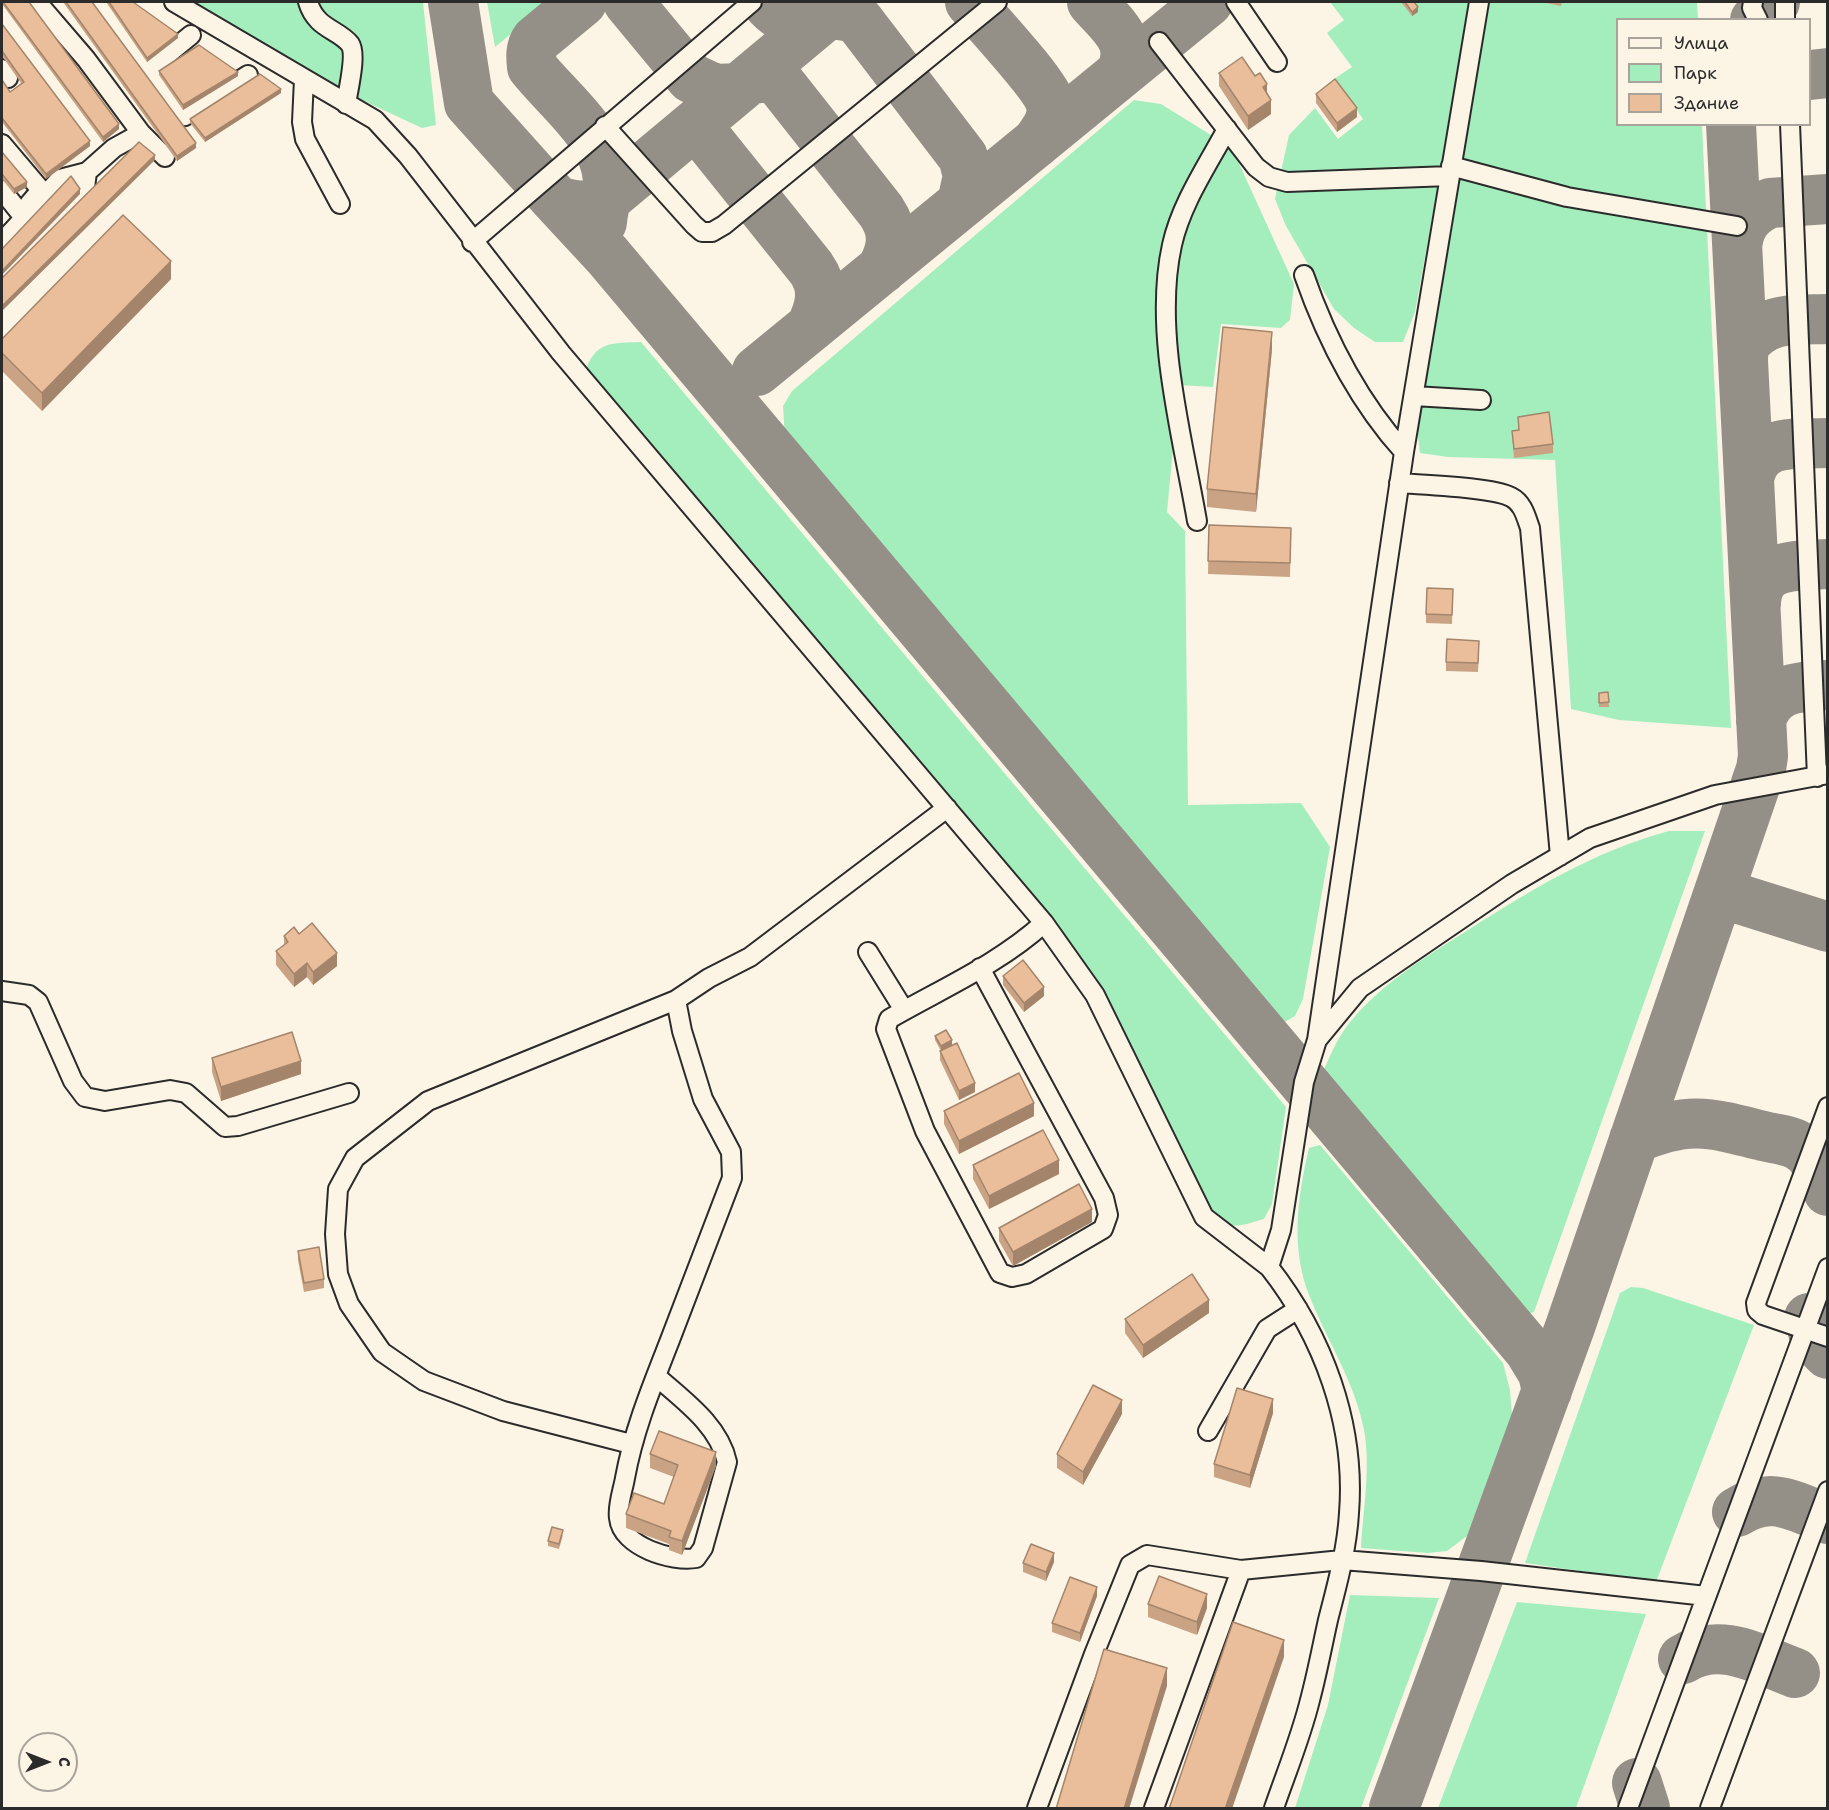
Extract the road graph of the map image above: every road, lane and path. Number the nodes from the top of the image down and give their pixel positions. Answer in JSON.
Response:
{"nodes":[{"id":1,"x":37,"y":2,"type":"edge"},
{"id":2,"x":100,"y":2,"type":"edge"},
{"id":3,"x":174,"y":2,"type":"edge"},
{"id":4,"x":308,"y":2,"type":"edge"},
{"id":5,"x":752,"y":2,"type":"edge"},
{"id":6,"x":997,"y":2,"type":"edge"},
{"id":7,"x":1236,"y":2,"type":"edge"},
{"id":8,"x":1479,"y":2,"type":"edge"},
{"id":9,"x":1753,"y":2,"type":"edge"},
{"id":10,"x":1785,"y":2,"type":"edge"},
{"id":11,"x":1757,"y":18,"type":"edge"},
{"id":12,"x":1785,"y":18,"type":"edge"},
{"id":13,"x":191,"y":35,"type":"dead end"},
{"id":14,"x":1159,"y":42,"type":"dead end"},
{"id":15,"x":1277,"y":62,"type":"dead end"},
{"id":16,"x":147,"y":71,"type":"junction"},
{"id":17,"x":248,"y":75,"type":"dead end"},
{"id":18,"x":304,"y":79,"type":"junction"},
{"id":19,"x":346,"y":104,"type":"junction"},
{"id":20,"x":605,"y":126,"type":"junction"},
{"id":21,"x":1790,"y":126,"type":"edge"},
{"id":22,"x":1227,"y":129,"type":"junction"},
{"id":23,"x":141,"y":133,"type":"junction"},
{"id":24,"x":2,"y":144,"type":"edge"},
{"id":25,"x":165,"y":157,"type":"dead end"},
{"id":26,"x":1451,"y":171,"type":"junction"},
{"id":27,"x":87,"y":172,"type":"junction"},
{"id":28,"x":2,"y":190,"type":"edge"},
{"id":29,"x":340,"y":204,"type":"dead end"},
{"id":30,"x":21,"y":214,"type":"junction"},
{"id":31,"x":1737,"y":226,"type":"dead end"},
{"id":32,"x":2,"y":233,"type":"edge"},
{"id":33,"x":2,"y":242,"type":"edge"},
{"id":34,"x":472,"y":242,"type":"junction"},
{"id":35,"x":1304,"y":275,"type":"dead end"},
{"id":36,"x":2,"y":279,"type":"edge"},
{"id":37,"x":1414,"y":396,"type":"junction"},
{"id":38,"x":1480,"y":400,"type":"dead end"},
{"id":39,"x":1404,"y":452,"type":"junction"},
{"id":40,"x":1399,"y":483,"type":"junction"},
{"id":41,"x":1197,"y":521,"type":"dead end"},
{"id":42,"x":1822,"y":775,"type":"edge"},
{"id":43,"x":946,"y":808,"type":"junction"},
{"id":44,"x":1560,"y":856,"type":"junction"},
{"id":45,"x":1044,"y":923,"type":"junction"},
{"id":46,"x":868,"y":952,"type":"dead end"},
{"id":47,"x":980,"y":968,"type":"junction"},
{"id":48,"x":2,"y":991,"type":"edge"},
{"id":49,"x":676,"y":1000,"type":"junction"},
{"id":50,"x":903,"y":1010,"type":"junction"},
{"id":51,"x":1317,"y":1040,"type":"junction"},
{"id":52,"x":349,"y":1093,"type":"dead end"},
{"id":53,"x":1827,"y":1107,"type":"edge"},
{"id":54,"x":1269,"y":1267,"type":"junction"},
{"id":55,"x":1827,"y":1268,"type":"edge"},
{"id":56,"x":1298,"y":1309,"type":"junction"},
{"id":57,"x":1805,"y":1329,"type":"junction"},
{"id":58,"x":1827,"y":1336,"type":"edge"},
{"id":59,"x":656,"y":1376,"type":"junction"},
{"id":60,"x":1208,"y":1431,"type":"dead end"},
{"id":61,"x":631,"y":1444,"type":"junction"},
{"id":62,"x":1827,"y":1491,"type":"edge"},
{"id":63,"x":1342,"y":1560,"type":"junction"},
{"id":64,"x":1241,"y":1570,"type":"junction"},
{"id":65,"x":1706,"y":1596,"type":"junction"},
{"id":66,"x":1037,"y":1809,"type":"edge"},
{"id":67,"x":1154,"y":1809,"type":"edge"},
{"id":68,"x":1274,"y":1809,"type":"edge"},
{"id":69,"x":1628,"y":1809,"type":"edge"},
{"id":70,"x":1710,"y":1809,"type":"edge"}],
"edges":[{"from":1,"to":23,"type":"lane"},
{"from":2,"to":16,"type":"lane"},
{"from":3,"to":18,"type":"lane"},
{"from":4,"to":19,"type":"lane"},
{"from":5,"to":20,"type":"lane"},
{"from":6,"to":20,"type":"lane"},
{"from":7,"to":15,"type":"lane"},
{"from":8,"to":26,"type":"lane"},
{"from":9,"to":11,"type":"lane"},
{"from":10,"to":12,"type":"lane"},
{"from":13,"to":16,"type":"lane"},
{"from":14,"to":22,"type":"lane"},
{"from":16,"to":17,"type":"lane"},
{"from":18,"to":19,"type":"lane"},
{"from":18,"to":29,"type":"lane"},
{"from":19,"to":34,"type":"lane"},
{"from":20,"to":34,"type":"lane"},
{"from":21,"to":42,"type":"lane"},
{"from":22,"to":26,"type":"lane"},
{"from":22,"to":41,"type":"lane"},
{"from":23,"to":25,"type":"lane"},
{"from":23,"to":27,"type":"lane"},
{"from":24,"to":30,"type":"lane"},
{"from":26,"to":31,"type":"lane"},
{"from":26,"to":37,"type":"lane"},
{"from":27,"to":33,"type":"lane"},
{"from":27,"to":36,"type":"lane"},
{"from":28,"to":30,"type":"lane"},
{"from":30,"to":32,"type":"lane"},
{"from":34,"to":43,"type":"lane"},
{"from":35,"to":39,"type":"lane"},
{"from":37,"to":38,"type":"lane"},
{"from":37,"to":39,"type":"lane"},
{"from":39,"to":40,"type":"lane"},
{"from":40,"to":44,"type":"lane"},
{"from":40,"to":51,"type":"lane"},
{"from":42,"to":44,"type":"lane"},
{"from":43,"to":45,"type":"lane"},
{"from":43,"to":49,"type":"lane"},
{"from":44,"to":51,"type":"lane"},
{"from":45,"to":47,"type":"lane"},
{"from":45,"to":54,"type":"lane"},
{"from":46,"to":50,"type":"lane"},
{"from":47,"to":50,"type":"lane"},
{"from":47,"to":50,"type":"lane"},
{"from":48,"to":52,"type":"lane"},
{"from":49,"to":59,"type":"lane"},
{"from":49,"to":61,"type":"lane"},
{"from":51,"to":54,"type":"lane"},
{"from":53,"to":57,"type":"lane"},
{"from":54,"to":56,"type":"lane"},
{"from":55,"to":57,"type":"lane"},
{"from":56,"to":60,"type":"lane"},
{"from":56,"to":63,"type":"lane"},
{"from":57,"to":58,"type":"lane"},
{"from":57,"to":65,"type":"lane"},
{"from":59,"to":61,"type":"lane"},
{"from":59,"to":61,"type":"lane"},
{"from":62,"to":70,"type":"lane"},
{"from":63,"to":64,"type":"lane"},
{"from":63,"to":65,"type":"lane"},
{"from":63,"to":68,"type":"lane"},
{"from":64,"to":66,"type":"lane"},
{"from":64,"to":67,"type":"lane"},
{"from":65,"to":69,"type":"lane"}]}
